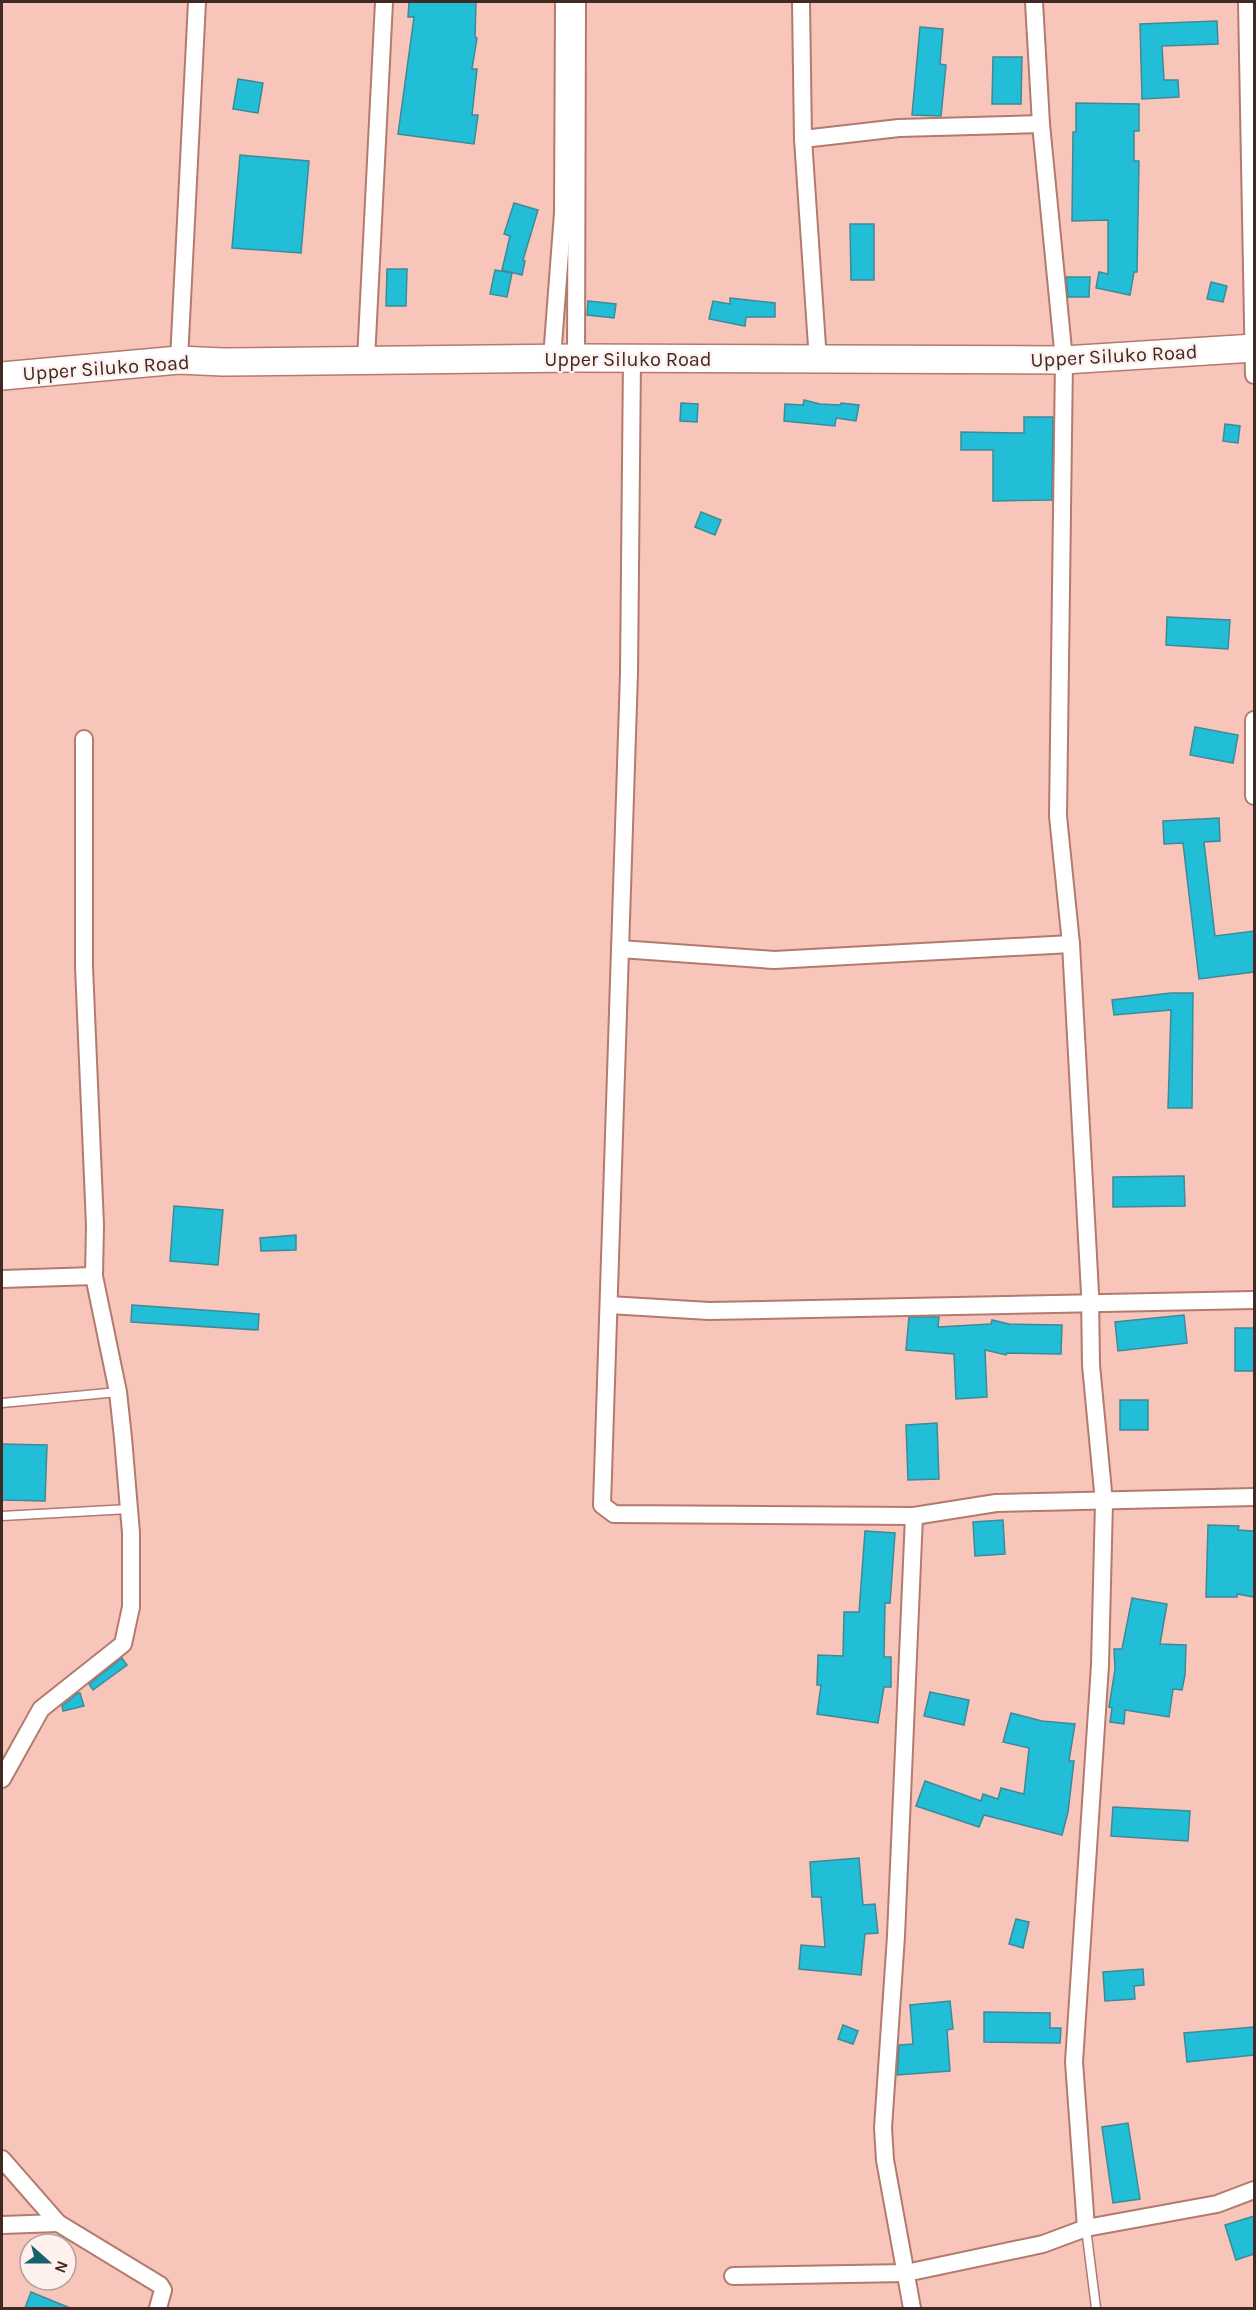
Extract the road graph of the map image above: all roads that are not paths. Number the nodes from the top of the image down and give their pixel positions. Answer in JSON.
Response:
{"nodes":[{"id":1,"x":197,"y":2,"type":"edge"},
{"id":2,"x":384,"y":2,"type":"edge"},
{"id":3,"x":564,"y":2,"type":"edge"},
{"id":4,"x":577,"y":2,"type":"edge"},
{"id":5,"x":801,"y":2,"type":"edge"},
{"id":6,"x":1034,"y":2,"type":"edge"},
{"id":7,"x":1247,"y":2,"type":"edge"},
{"id":8,"x":1041,"y":124,"type":"junction"},
{"id":9,"x":803,"y":139,"type":"junction"},
{"id":10,"x":1254,"y":348,"type":"edge"},
{"id":11,"x":564,"y":358,"type":"junction"},
{"id":12,"x":632,"y":359,"type":"junction"},
{"id":13,"x":179,"y":360,"type":"junction"},
{"id":14,"x":366,"y":360,"type":"junction"},
{"id":15,"x":1064,"y":360,"type":"junction"},
{"id":16,"x":818,"y":361,"type":"junction"},
{"id":17,"x":1254,"y":375,"type":"edge"},
{"id":18,"x":2,"y":376,"type":"edge"},
{"id":19,"x":1254,"y":720,"type":"edge"},
{"id":20,"x":84,"y":739,"type":"dead end"},
{"id":21,"x":1254,"y":796,"type":"edge"},
{"id":22,"x":1071,"y":945,"type":"junction"},
{"id":23,"x":620,"y":949,"type":"junction"},
{"id":24,"x":94,"y":1276,"type":"junction"},
{"id":25,"x":2,"y":1279,"type":"edge"},
{"id":26,"x":1254,"y":1300,"type":"edge"},
{"id":27,"x":609,"y":1305,"type":"junction"},
{"id":28,"x":1090,"y":1305,"type":"junction"},
{"id":29,"x":118,"y":1392,"type":"junction"},
{"id":30,"x":2,"y":1403,"type":"edge"},
{"id":31,"x":1254,"y":1497,"type":"edge"},
{"id":32,"x":1104,"y":1502,"type":"junction"},
{"id":33,"x":129,"y":1509,"type":"junction"},
{"id":34,"x":2,"y":1516,"type":"edge"},
{"id":35,"x":914,"y":1516,"type":"junction"},
{"id":36,"x":2,"y":1779,"type":"edge"},
{"id":37,"x":2,"y":2159,"type":"edge"},
{"id":38,"x":1254,"y":2190,"type":"edge"},
{"id":39,"x":58,"y":2223,"type":"junction"},
{"id":40,"x":2,"y":2225,"type":"edge"},
{"id":41,"x":1086,"y":2228,"type":"junction"},
{"id":42,"x":906,"y":2273,"type":"junction"},
{"id":43,"x":733,"y":2276,"type":"dead end"},
{"id":44,"x":158,"y":2308,"type":"edge"},
{"id":45,"x":912,"y":2308,"type":"edge"},
{"id":46,"x":1096,"y":2308,"type":"edge"}],
"edges":[{"from":1,"to":13,"type":"street"},
{"from":2,"to":14,"type":"street"},
{"from":3,"to":11,"type":"street"},
{"from":4,"to":11,"type":"street"},
{"from":5,"to":9,"type":"street"},
{"from":6,"to":8,"type":"street"},
{"from":7,"to":10,"type":"street"},
{"from":8,"to":9,"type":"street"},
{"from":8,"to":15,"type":"street"},
{"from":9,"to":16,"type":"street"},
{"from":10,"to":15,"type":"main road","name":"Upper Siluko Road"},
{"from":10,"to":17,"type":"street"},
{"from":11,"to":12,"type":"main road","name":"Upper Siluko Road"},
{"from":11,"to":14,"type":"main road","name":"Upper Siluko Road"},
{"from":12,"to":16,"type":"main road","name":"Upper Siluko Road"},
{"from":12,"to":23,"type":"street"},
{"from":13,"to":14,"type":"main road","name":"Upper Siluko Road"},
{"from":13,"to":18,"type":"main road","name":"Upper Siluko Road"},
{"from":15,"to":16,"type":"main road","name":"Upper Siluko Road"},
{"from":15,"to":22,"type":"street"},
{"from":19,"to":21,"type":"street"},
{"from":20,"to":24,"type":"street"},
{"from":22,"to":23,"type":"street"},
{"from":22,"to":28,"type":"street"},
{"from":23,"to":27,"type":"street"},
{"from":24,"to":25,"type":"street"},
{"from":24,"to":29,"type":"street"},
{"from":26,"to":28,"type":"street"},
{"from":27,"to":28,"type":"street"},
{"from":27,"to":35,"type":"street"},
{"from":28,"to":32,"type":"street"},
{"from":29,"to":30,"type":"lane"},
{"from":29,"to":33,"type":"street"},
{"from":31,"to":32,"type":"street"},
{"from":32,"to":35,"type":"street"},
{"from":32,"to":41,"type":"street"},
{"from":33,"to":34,"type":"lane"},
{"from":33,"to":36,"type":"street"},
{"from":35,"to":42,"type":"street"},
{"from":37,"to":39,"type":"street"},
{"from":38,"to":41,"type":"street"},
{"from":39,"to":40,"type":"street"},
{"from":39,"to":44,"type":"street"},
{"from":41,"to":42,"type":"street"},
{"from":41,"to":46,"type":"lane"},
{"from":42,"to":43,"type":"street"},
{"from":42,"to":45,"type":"street"}]}
